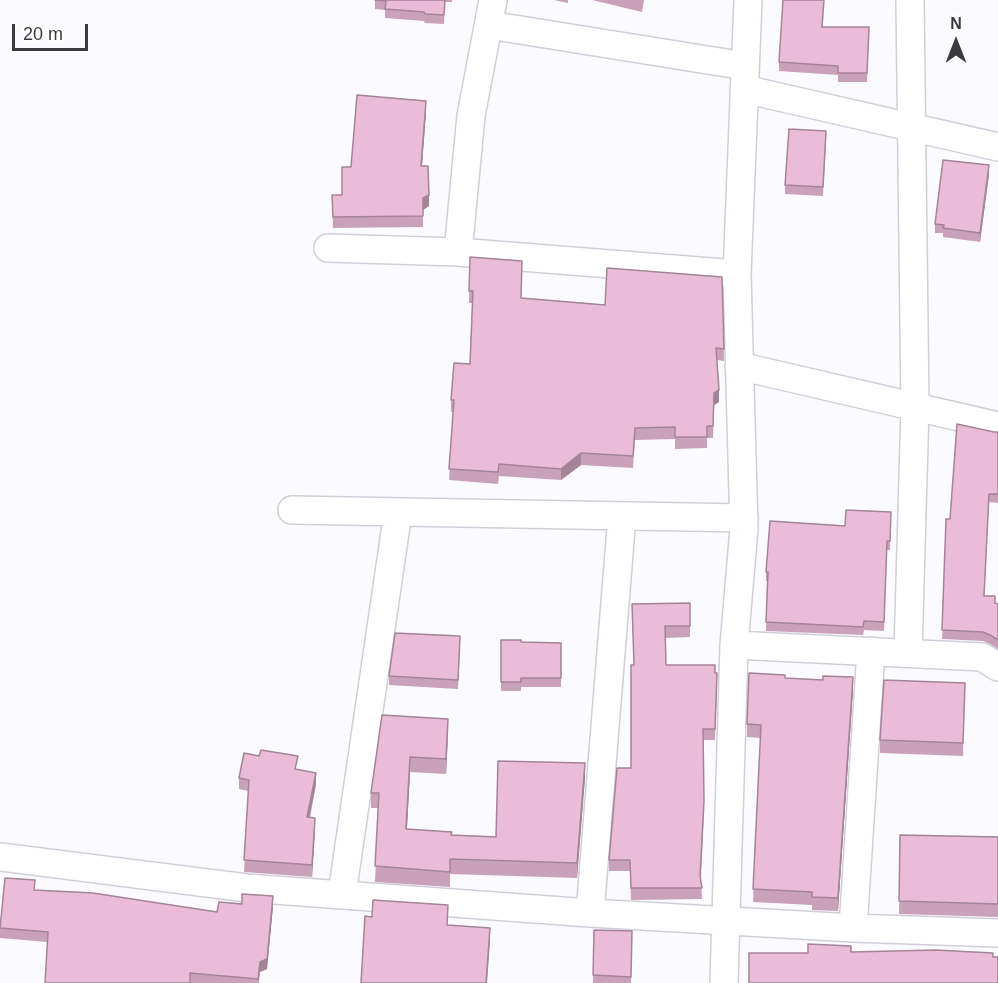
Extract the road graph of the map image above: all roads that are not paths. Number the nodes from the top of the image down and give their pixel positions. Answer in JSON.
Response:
{"nodes":[{"id":1,"x":747,"y":0,"type":"edge"},
{"id":2,"x":910,"y":0,"type":"edge"},
{"id":3,"x":491,"y":13,"type":"edge"},
{"id":4,"x":744,"y":77,"type":"junction"},
{"id":5,"x":911,"y":128,"type":"junction"},
{"id":6,"x":998,"y":147,"type":"edge"},
{"id":7,"x":328,"y":248,"type":"dead end"},
{"id":8,"x":459,"y":252,"type":"junction"},
{"id":9,"x":737,"y":274,"type":"junction"},
{"id":10,"x":739,"y":366,"type":"junction"},
{"id":11,"x":915,"y":407,"type":"junction"},
{"id":12,"x":998,"y":426,"type":"edge"},
{"id":13,"x":292,"y":510,"type":"dead end"},
{"id":14,"x":398,"y":512,"type":"junction"},
{"id":15,"x":622,"y":516,"type":"junction"},
{"id":16,"x":744,"y":518,"type":"junction"},
{"id":17,"x":734,"y":645,"type":"junction"},
{"id":18,"x":871,"y":651,"type":"junction"},
{"id":19,"x":908,"y":653,"type":"junction"},
{"id":20,"x":998,"y":667,"type":"edge"},
{"id":21,"x":0,"y":857,"type":"edge"},
{"id":22,"x":342,"y":894,"type":"junction"},
{"id":23,"x":590,"y":913,"type":"junction"},
{"id":24,"x":726,"y":920,"type":"junction"},
{"id":25,"x":853,"y":928,"type":"junction"},
{"id":26,"x":998,"y":933,"type":"edge"},
{"id":27,"x":724,"y":983,"type":"edge"}],
"edges":[{"from":1,"to":4,"type":"street"},
{"from":2,"to":5,"type":"street"},
{"from":3,"to":4,"type":"street"},
{"from":3,"to":8,"type":"street"},
{"from":4,"to":5,"type":"street"},
{"from":4,"to":9,"type":"street"},
{"from":5,"to":6,"type":"street"},
{"from":5,"to":11,"type":"street"},
{"from":7,"to":8,"type":"street"},
{"from":8,"to":9,"type":"street"},
{"from":9,"to":10,"type":"street"},
{"from":10,"to":11,"type":"street"},
{"from":10,"to":16,"type":"street"},
{"from":11,"to":12,"type":"street"},
{"from":11,"to":19,"type":"street"},
{"from":13,"to":14,"type":"street"},
{"from":14,"to":15,"type":"street"},
{"from":14,"to":22,"type":"street"},
{"from":15,"to":16,"type":"street"},
{"from":15,"to":23,"type":"street"},
{"from":16,"to":17,"type":"street"},
{"from":17,"to":18,"type":"street"},
{"from":17,"to":24,"type":"street"},
{"from":18,"to":19,"type":"street"},
{"from":18,"to":25,"type":"street"},
{"from":19,"to":20,"type":"street"},
{"from":21,"to":22,"type":"street"},
{"from":22,"to":23,"type":"street"},
{"from":23,"to":24,"type":"street"},
{"from":24,"to":25,"type":"street"},
{"from":24,"to":27,"type":"street"},
{"from":25,"to":26,"type":"street"}]}
